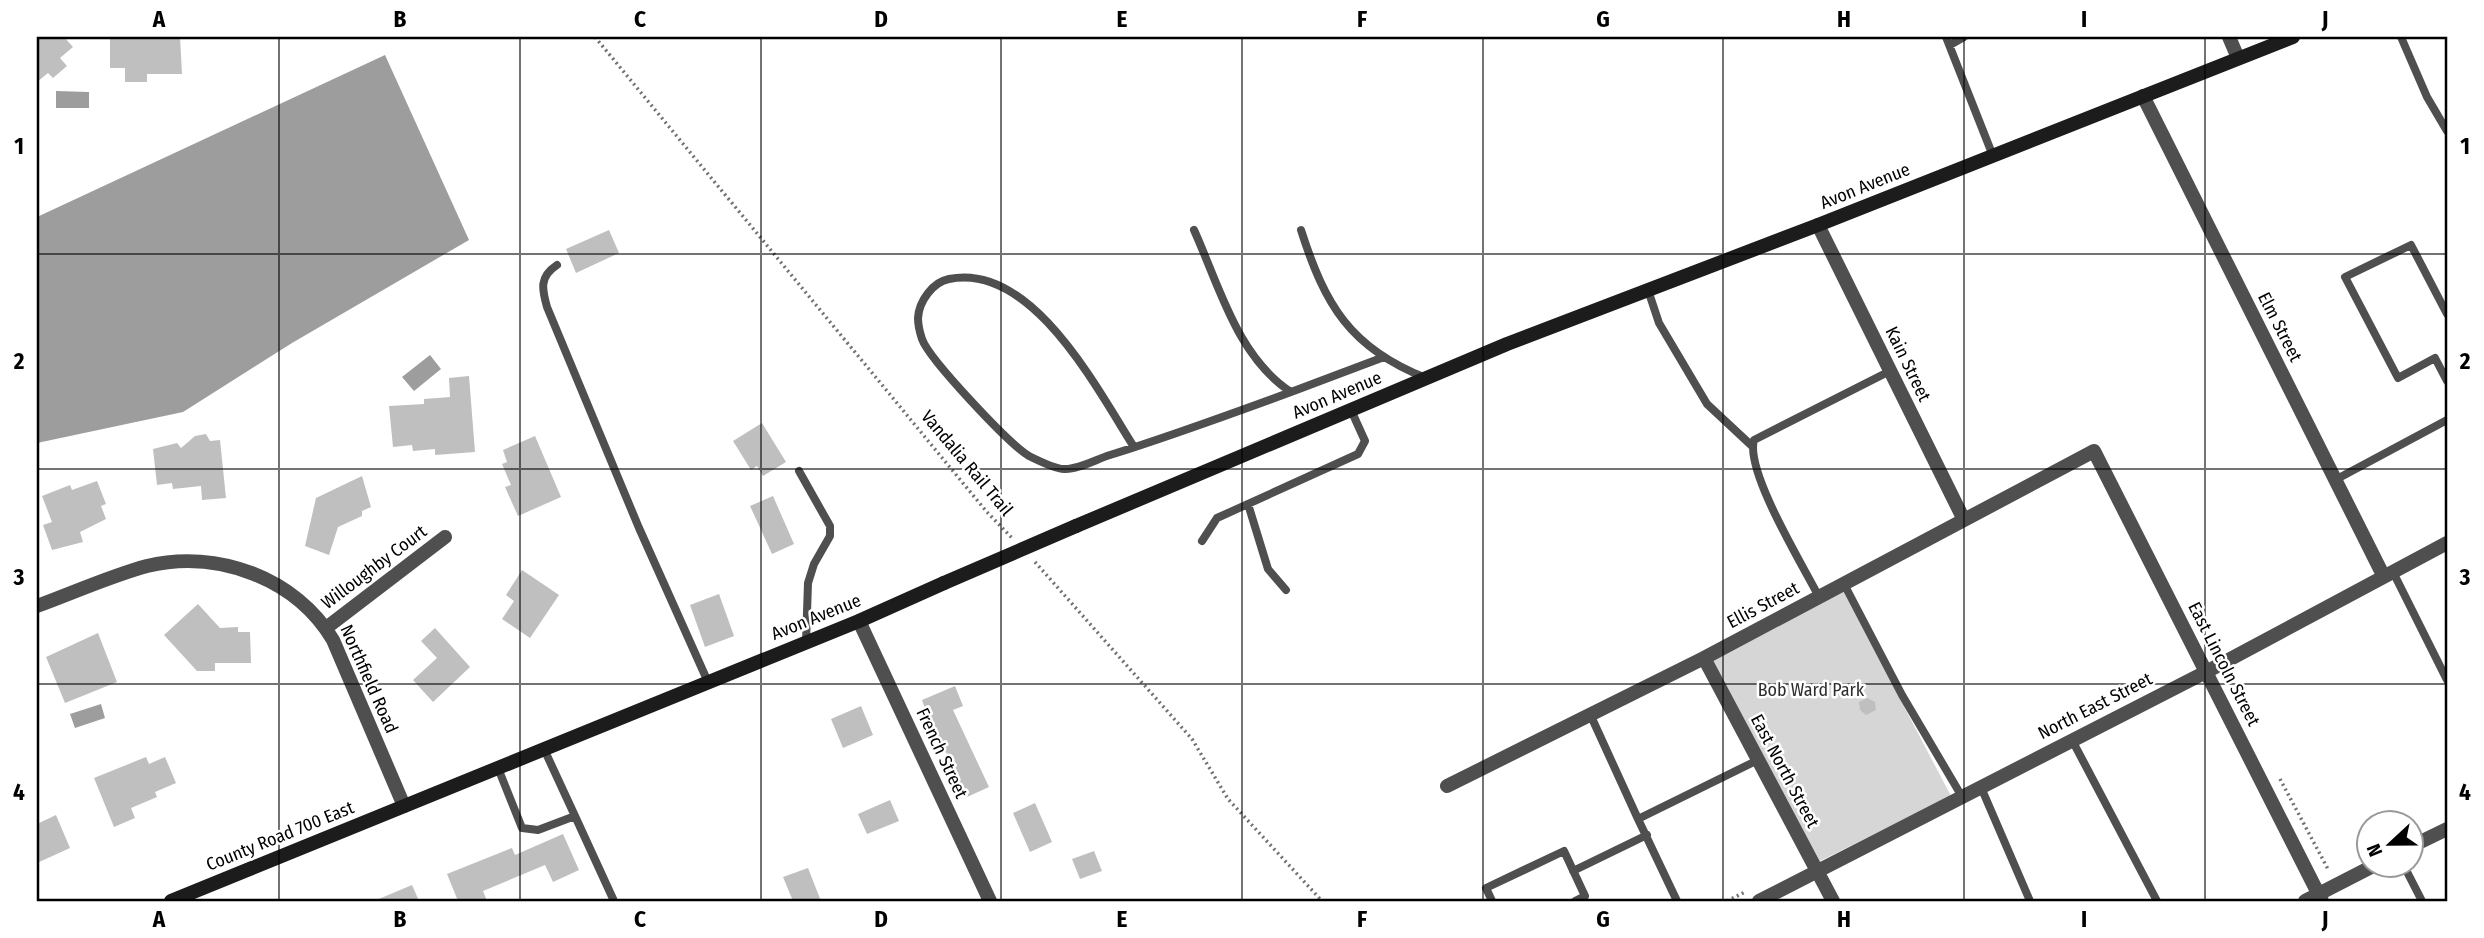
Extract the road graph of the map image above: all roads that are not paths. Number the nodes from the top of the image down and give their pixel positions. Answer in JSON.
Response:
{"nodes":[{"id":1,"x":1964,"y":37,"type":"edge"},
{"id":2,"x":2229,"y":37,"type":"edge"},
{"id":3,"x":2293,"y":37,"type":"edge"},
{"id":4,"x":2401,"y":37,"type":"edge"},
{"id":5,"x":1948,"y":41,"type":"edge"},
{"id":6,"x":2238,"y":58,"type":"junction"},
{"id":7,"x":2143,"y":96,"type":"junction"},
{"id":8,"x":2447,"y":131,"type":"edge"},
{"id":9,"x":1993,"y":156,"type":"junction"},
{"id":10,"x":1818,"y":225,"type":"junction"},
{"id":11,"x":1194,"y":230,"type":"dead end"},
{"id":12,"x":1301,"y":230,"type":"dead end"},
{"id":13,"x":557,"y":265,"type":"dead end"},
{"id":14,"x":1648,"y":290,"type":"junction"},
{"id":15,"x":2447,"y":314,"type":"edge"},
{"id":16,"x":1384,"y":357,"type":"junction"},
{"id":17,"x":1890,"y":371,"type":"junction"},
{"id":18,"x":1426,"y":378,"type":"junction"},
{"id":19,"x":2447,"y":381,"type":"edge"},
{"id":20,"x":1291,"y":392,"type":"junction"},
{"id":21,"x":1352,"y":410,"type":"junction"},
{"id":22,"x":2447,"y":419,"type":"edge"},
{"id":23,"x":1752,"y":446,"type":"junction"},
{"id":24,"x":1134,"y":447,"type":"junction"},
{"id":25,"x":2094,"y":452,"type":"joint"},
{"id":26,"x":799,"y":471,"type":"dead end"},
{"id":27,"x":2335,"y":480,"type":"junction"},
{"id":28,"x":1248,"y":504,"type":"junction"},
{"id":29,"x":1964,"y":520,"type":"junction"},
{"id":30,"x":445,"y":537,"type":"dead end"},
{"id":31,"x":1202,"y":541,"type":"dead end"},
{"id":32,"x":2447,"y":542,"type":"edge"},
{"id":33,"x":2388,"y":573,"type":"junction"},
{"id":34,"x":1844,"y":584,"type":"junction"},
{"id":35,"x":1286,"y":590,"type":"dead end"},
{"id":36,"x":1819,"y":597,"type":"junction"},
{"id":37,"x":37,"y":606,"type":"edge"},
{"id":38,"x":859,"y":621,"type":"junction"},
{"id":39,"x":326,"y":628,"type":"junction"},
{"id":40,"x":806,"y":642,"type":"junction"},
{"id":41,"x":1704,"y":658,"type":"junction"},
{"id":42,"x":2206,"y":672,"type":"junction"},
{"id":43,"x":2447,"y":680,"type":"edge"},
{"id":44,"x":708,"y":682,"type":"junction"},
{"id":45,"x":1590,"y":714,"type":"junction"},
{"id":46,"x":2072,"y":740,"type":"junction"},
{"id":47,"x":544,"y":749,"type":"junction"},
{"id":48,"x":1758,"y":760,"type":"junction"},
{"id":49,"x":498,"y":768,"type":"junction"},
{"id":50,"x":1980,"y":785,"type":"junction"},
{"id":51,"x":1447,"y":786,"type":"dead end"},
{"id":52,"x":1961,"y":795,"type":"junction"},
{"id":53,"x":404,"y":806,"type":"junction"},
{"id":54,"x":575,"y":816,"type":"junction"},
{"id":55,"x":1638,"y":819,"type":"junction"},
{"id":56,"x":2447,"y":829,"type":"edge"},
{"id":57,"x":1647,"y":835,"type":"junction"},
{"id":58,"x":2424,"y":840,"type":"edge"},
{"id":59,"x":1817,"y":870,"type":"junction"},
{"id":60,"x":1573,"y":871,"type":"junction"},
{"id":61,"x":2354,"y":877,"type":"edge"},
{"id":62,"x":2410,"y":878,"type":"edge"},
{"id":63,"x":2315,"y":899,"type":"edge"},
{"id":64,"x":171,"y":901,"type":"edge"},
{"id":65,"x":614,"y":901,"type":"edge"},
{"id":66,"x":990,"y":901,"type":"edge"},
{"id":67,"x":1492,"y":901,"type":"edge"},
{"id":68,"x":1575,"y":901,"type":"edge"},
{"id":69,"x":1678,"y":901,"type":"edge"},
{"id":70,"x":1759,"y":901,"type":"edge"},
{"id":71,"x":1833,"y":901,"type":"edge"},
{"id":72,"x":2030,"y":901,"type":"edge"},
{"id":73,"x":2157,"y":901,"type":"edge"},
{"id":74,"x":2422,"y":901,"type":"edge"}],
"edges":[{"from":1,"to":5,"type":"lane"},
{"from":2,"to":6,"type":"street"},
{"from":3,"to":6,"type":"main road","name":"Avon Avenue"},
{"from":4,"to":8,"type":"lane"},
{"from":5,"to":9,"type":"lane"},
{"from":6,"to":7,"type":"main road","name":"Avon Avenue"},
{"from":7,"to":9,"type":"main road","name":"Avon Avenue"},
{"from":7,"to":27,"type":"street","name":"Elm Street"},
{"from":9,"to":10,"type":"main road","name":"Avon Avenue"},
{"from":10,"to":14,"type":"main road","name":"Avon Avenue"},
{"from":10,"to":17,"type":"street","name":"Kain Street"},
{"from":11,"to":20,"type":"lane"},
{"from":12,"to":16,"type":"lane"},
{"from":13,"to":44,"type":"lane"},
{"from":14,"to":18,"type":"main road","name":"Avon Avenue"},
{"from":14,"to":23,"type":"lane"},
{"from":15,"to":19,"type":"lane"},
{"from":16,"to":18,"type":"lane"},
{"from":16,"to":20,"type":"lane"},
{"from":17,"to":23,"type":"lane"},
{"from":17,"to":29,"type":"street","name":"Kain Street"},
{"from":18,"to":21,"type":"main road","name":"Avon Avenue"},
{"from":20,"to":24,"type":"lane"},
{"from":21,"to":28,"type":"lane"},
{"from":21,"to":38,"type":"main road","name":"Avon Avenue","bridge":true},
{"from":22,"to":27,"type":"lane"},
{"from":23,"to":36,"type":"lane"},
{"from":24,"to":24,"type":"lane"},
{"from":25,"to":29,"type":"street","name":"Ellis Street"},
{"from":25,"to":42,"type":"street","name":"East Lincoln Street"},
{"from":26,"to":40,"type":"lane"},
{"from":27,"to":33,"type":"street","name":"Elm Street"},
{"from":28,"to":31,"type":"lane"},
{"from":28,"to":35,"type":"lane"},
{"from":29,"to":34,"type":"street","name":"Ellis Street"},
{"from":30,"to":39,"type":"street","name":"Willoughby Court"},
{"from":32,"to":33,"type":"street","name":"North East Street"},
{"from":33,"to":42,"type":"street","name":"North East Street"},
{"from":33,"to":43,"type":"lane"},
{"from":34,"to":36,"type":"street","name":"Ellis Street"},
{"from":34,"to":52,"type":"lane"},
{"from":36,"to":41,"type":"street","name":"Ellis Street"},
{"from":37,"to":39,"type":"street","name":"Northfield Road"},
{"from":38,"to":40,"type":"main road","name":"Avon Avenue"},
{"from":38,"to":66,"type":"street","name":"French Street"},
{"from":39,"to":53,"type":"street","name":"Northfield Road"},
{"from":40,"to":44,"type":"main road","name":"Avon Avenue"},
{"from":41,"to":45,"type":"street","name":"Ellis Street"},
{"from":41,"to":48,"type":"street","name":"East North Street"},
{"from":42,"to":46,"type":"street","name":"North East Street"},
{"from":42,"to":63,"type":"street","name":"East Lincoln Street"},
{"from":44,"to":47,"type":"main road","name":"Avon Avenue"},
{"from":45,"to":51,"type":"street","name":"Ellis Street"},
{"from":45,"to":55,"type":"lane"},
{"from":46,"to":50,"type":"street","name":"North East Street"},
{"from":46,"to":73,"type":"lane"},
{"from":47,"to":49,"type":"main road","name":"Avon Avenue"},
{"from":47,"to":54,"type":"lane"},
{"from":48,"to":55,"type":"lane"},
{"from":48,"to":59,"type":"street","name":"East North Street"},
{"from":49,"to":53,"type":"main road","name":"Avon Avenue"},
{"from":49,"to":54,"type":"lane"},
{"from":50,"to":52,"type":"street","name":"North East Street"},
{"from":50,"to":72,"type":"lane"},
{"from":52,"to":59,"type":"street","name":"North East Street"},
{"from":53,"to":64,"type":"main road","name":"County Road 700 East"},
{"from":54,"to":65,"type":"lane"},
{"from":55,"to":57,"type":"lane"},
{"from":56,"to":58,"type":"street"},
{"from":57,"to":60,"type":"lane"},
{"from":57,"to":69,"type":"lane"},
{"from":59,"to":70,"type":"street","name":"North East Street"},
{"from":59,"to":71,"type":"street","name":"East North Street"},
{"from":60,"to":67,"type":"lane"},
{"from":60,"to":68,"type":"lane"},
{"from":61,"to":63,"type":"street"},
{"from":62,"to":74,"type":"lane"}]}
